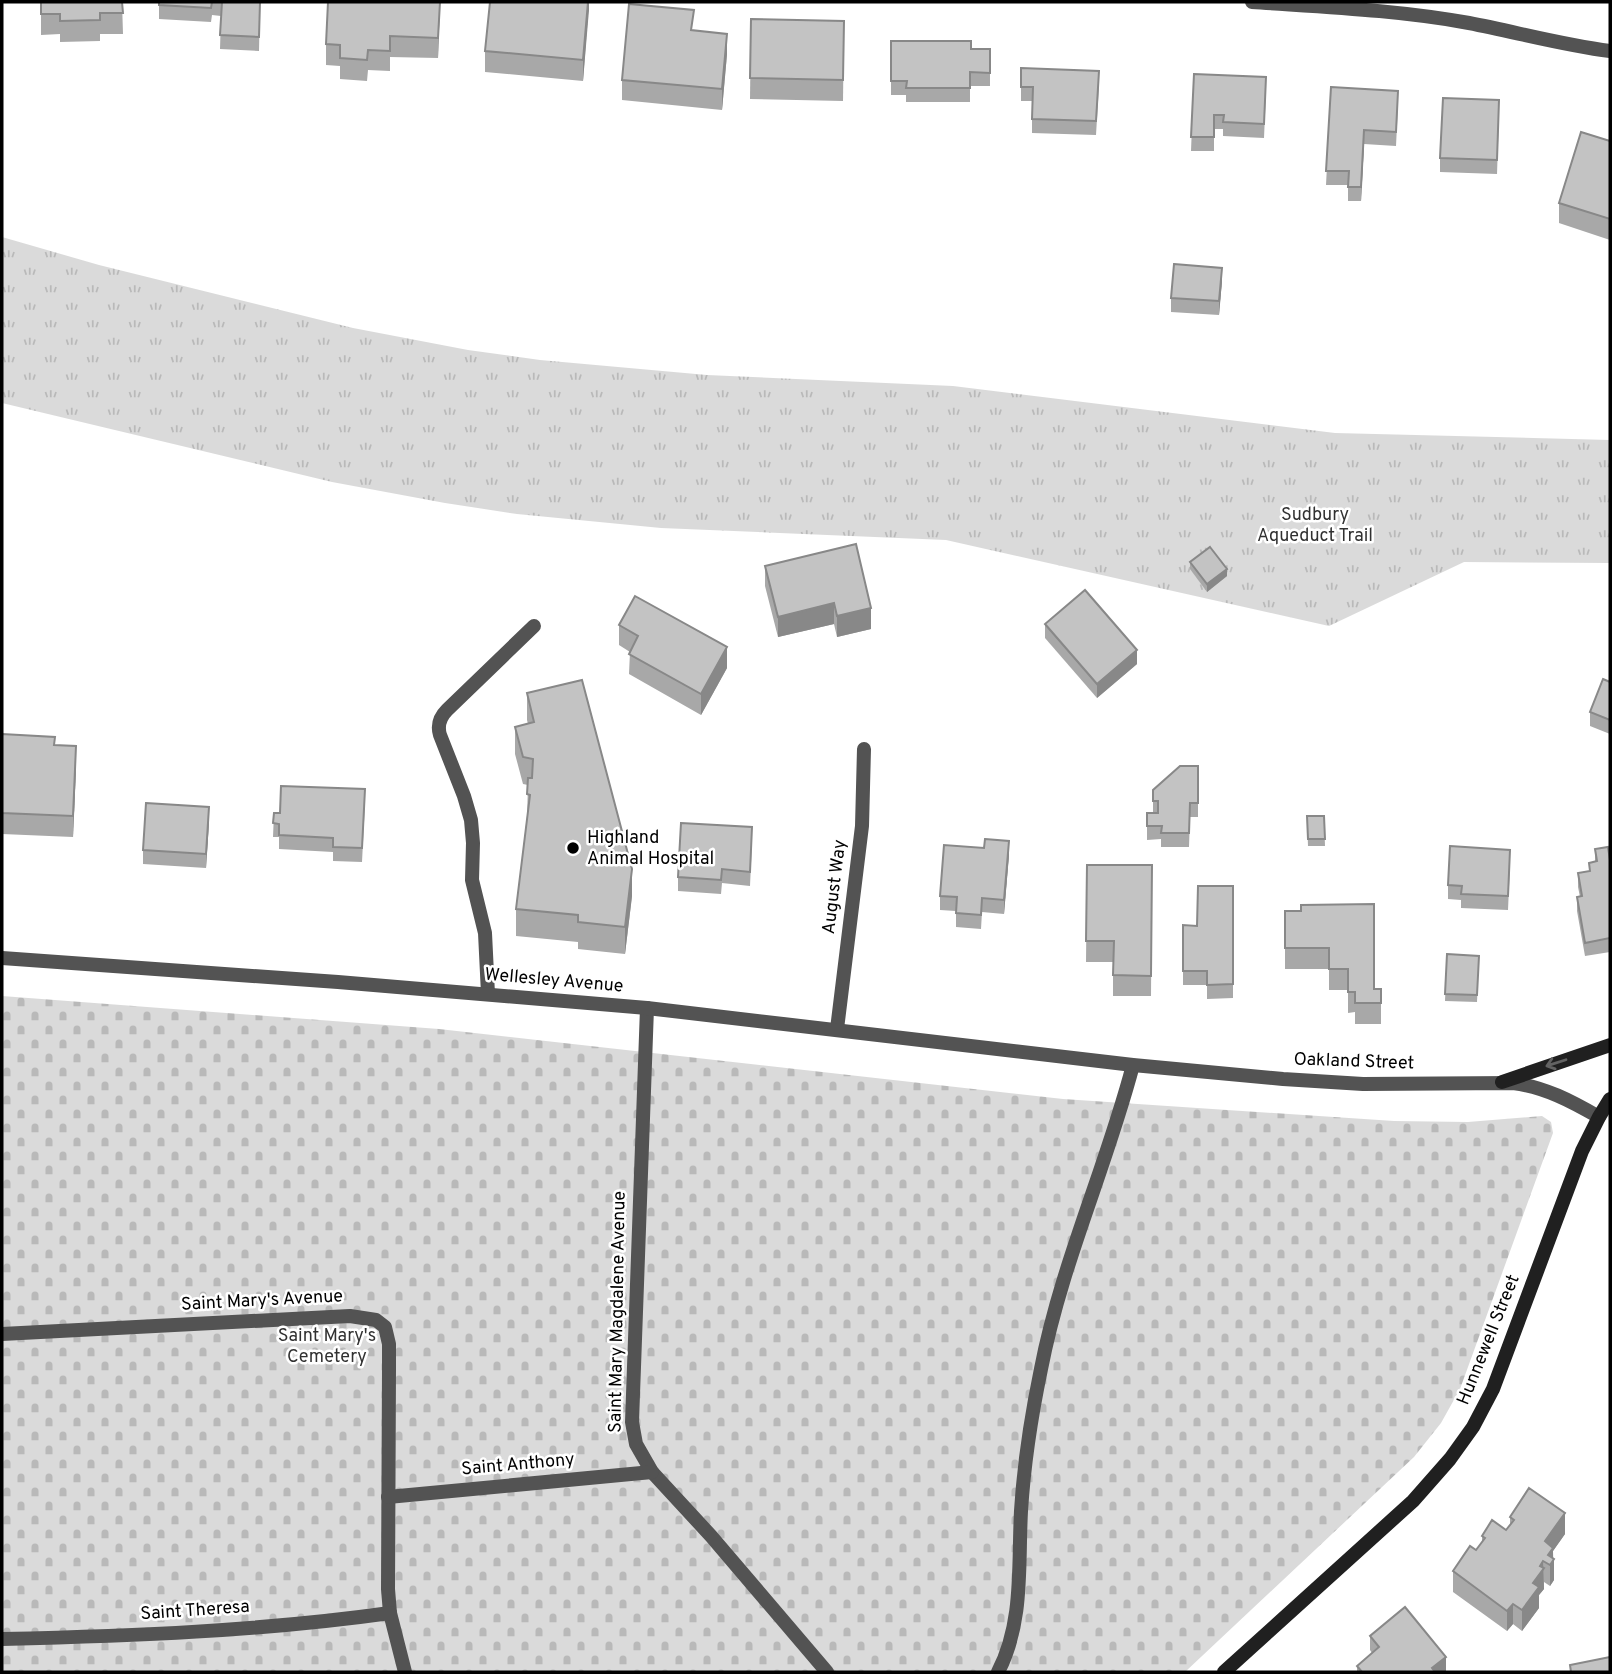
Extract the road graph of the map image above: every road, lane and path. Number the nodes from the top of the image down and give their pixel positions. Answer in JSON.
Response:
{"nodes":[{"id":1,"x":1252,"y":2,"type":"edge"},
{"id":2,"x":1304,"y":4,"type":"edge"},
{"id":3,"x":1610,"y":51,"type":"edge"},
{"id":4,"x":534,"y":626,"type":"dead end"},
{"id":5,"x":864,"y":750,"type":"dead end"},
{"id":6,"x":2,"y":958,"type":"edge"},
{"id":7,"x":488,"y":994,"type":"junction"},
{"id":8,"x":647,"y":1008,"type":"junction"},
{"id":9,"x":837,"y":1029,"type":"junction"},
{"id":10,"x":1610,"y":1045,"type":"edge"},
{"id":11,"x":1102,"y":1061,"type":"joint"},
{"id":12,"x":1133,"y":1065,"type":"junction"},
{"id":13,"x":1502,"y":1082,"type":"junction"},
{"id":14,"x":1610,"y":1099,"type":"edge"},
{"id":15,"x":1599,"y":1117,"type":"junction"},
{"id":16,"x":2,"y":1334,"type":"edge"},
{"id":17,"x":652,"y":1472,"type":"junction"},
{"id":18,"x":388,"y":1497,"type":"junction"},
{"id":19,"x":390,"y":1613,"type":"junction"},
{"id":20,"x":2,"y":1639,"type":"edge"},
{"id":21,"x":405,"y":1672,"type":"edge"},
{"id":22,"x":827,"y":1672,"type":"edge"},
{"id":23,"x":998,"y":1672,"type":"edge"},
{"id":24,"x":1224,"y":1672,"type":"edge"}],
"edges":[{"from":1,"to":2,"type":"street"},
{"from":2,"to":3,"type":"street"},
{"from":4,"to":7,"type":"street"},
{"from":5,"to":9,"type":"street","name":"August Way"},
{"from":6,"to":7,"type":"street","name":"Wellesley Avenue"},
{"from":7,"to":8,"type":"street","name":"Wellesley Avenue"},
{"from":8,"to":9,"type":"street","name":"Wellesley Avenue"},
{"from":8,"to":17,"type":"street","name":"Saint Mary Magdalene Avenue"},
{"from":9,"to":11,"type":"street","name":"Wellesley Avenue"},
{"from":10,"to":13,"type":"main road","one_way":true},
{"from":11,"to":12,"type":"street","name":"Oakland Street"},
{"from":12,"to":13,"type":"street","name":"Oakland Street"},
{"from":12,"to":23,"type":"street"},
{"from":13,"to":15,"type":"street","name":"Oakland Street"},
{"from":14,"to":15,"type":"main road","name":"Hunnewell Street"},
{"from":15,"to":24,"type":"main road","name":"Hunnewell Street"},
{"from":16,"to":18,"type":"street","name":"Saint Mary's Avenue"},
{"from":17,"to":18,"type":"street","name":"Saint Anthony"},
{"from":17,"to":22,"type":"street","name":"Saint Mary Magdalene Avenue"},
{"from":18,"to":19,"type":"street","name":"Saint Mary's Avenue"},
{"from":19,"to":20,"type":"street","name":"Saint Theresa"},
{"from":19,"to":21,"type":"street","name":"Saint Mary's Avenue"}]}
